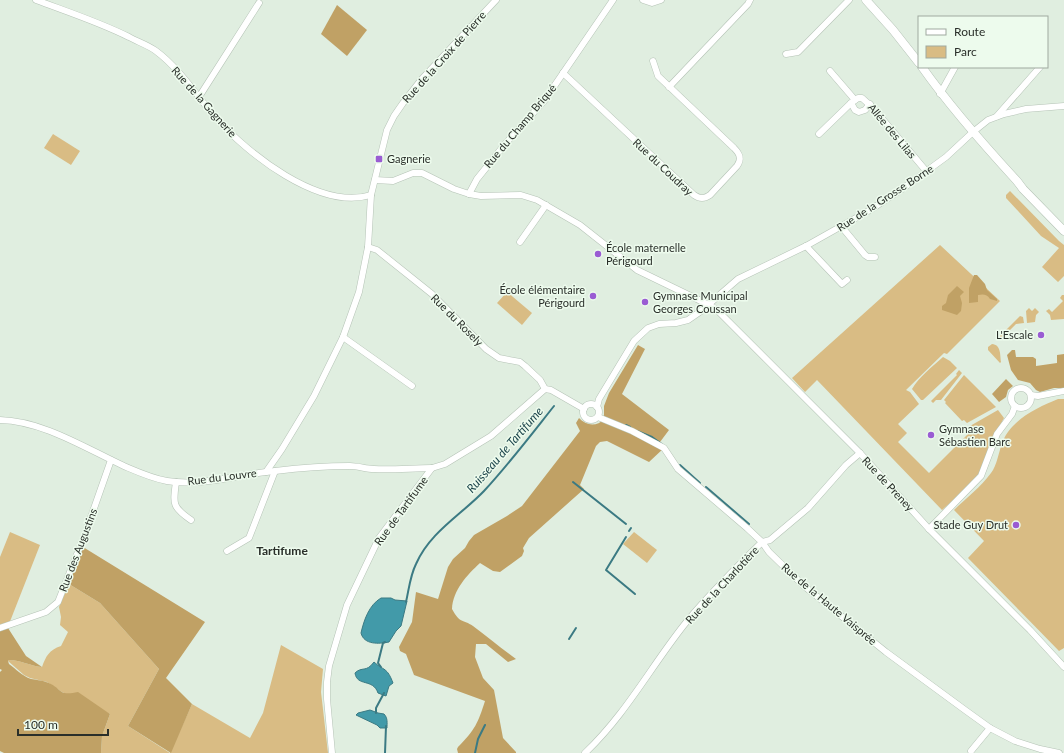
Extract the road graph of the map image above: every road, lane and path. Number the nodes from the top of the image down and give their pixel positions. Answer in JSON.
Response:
{"nodes":[{"id":1,"x":36,"y":0,"type":"edge"},
{"id":2,"x":496,"y":0,"type":"edge"},
{"id":3,"x":613,"y":0,"type":"edge"},
{"id":4,"x":643,"y":0,"type":"edge"},
{"id":5,"x":661,"y":0,"type":"edge"},
{"id":6,"x":750,"y":0,"type":"edge"},
{"id":7,"x":849,"y":0,"type":"edge"},
{"id":8,"x":866,"y":0,"type":"edge"},
{"id":9,"x":259,"y":3,"type":"dead end"},
{"id":10,"x":786,"y":54,"type":"dead end"},
{"id":11,"x":653,"y":61,"type":"dead end"},
{"id":12,"x":918,"y":62,"type":"edge"},
{"id":13,"x":923,"y":68,"type":"edge"},
{"id":14,"x":955,"y":68,"type":"edge"},
{"id":15,"x":1039,"y":68,"type":"edge"},
{"id":16,"x":830,"y":71,"type":"dead end"},
{"id":17,"x":563,"y":73,"type":"junction"},
{"id":18,"x":669,"y":87,"type":"junction"},
{"id":19,"x":940,"y":94,"type":"junction"},
{"id":20,"x":199,"y":96,"type":"junction"},
{"id":21,"x":853,"y":101,"type":"junction"},
{"id":22,"x":870,"y":104,"type":"junction"},
{"id":23,"x":1064,"y":106,"type":"edge"},
{"id":24,"x":997,"y":116,"type":"junction"},
{"id":25,"x":973,"y":132,"type":"junction"},
{"id":26,"x":820,"y":134,"type":"dead end"},
{"id":27,"x":927,"y":172,"type":"junction"},
{"id":28,"x":375,"y":180,"type":"junction"},
{"id":29,"x":1018,"y":181,"type":"junction"},
{"id":30,"x":469,"y":194,"type":"junction"},
{"id":31,"x":371,"y":195,"type":"junction"},
{"id":32,"x":546,"y":205,"type":"junction"},
{"id":33,"x":1064,"y":225,"type":"edge"},
{"id":34,"x":841,"y":226,"type":"junction"},
{"id":35,"x":1064,"y":231,"type":"edge"},
{"id":36,"x":520,"y":242,"type":"dead end"},
{"id":37,"x":806,"y":246,"type":"junction"},
{"id":38,"x":368,"y":247,"type":"junction"},
{"id":39,"x":875,"y":257,"type":"dead end"},
{"id":40,"x":847,"y":280,"type":"dead end"},
{"id":41,"x":708,"y":304,"type":"junction"},
{"id":42,"x":342,"y":337,"type":"junction"},
{"id":43,"x":412,"y":386,"type":"dead end"},
{"id":44,"x":545,"y":389,"type":"junction"},
{"id":45,"x":1064,"y":390,"type":"edge"},
{"id":46,"x":1031,"y":395,"type":"junction"},
{"id":47,"x":1015,"y":406,"type":"junction"},
{"id":48,"x":597,"y":407,"type":"junction"},
{"id":49,"x":584,"y":408,"type":"junction"},
{"id":50,"x":598,"y":417,"type":"junction"},
{"id":51,"x":0,"y":420,"type":"edge"},
{"id":52,"x":860,"y":453,"type":"junction"},
{"id":53,"x":110,"y":460,"type":"junction"},
{"id":54,"x":432,"y":468,"type":"junction"},
{"id":55,"x":275,"y":471,"type":"junction"},
{"id":56,"x":266,"y":472,"type":"junction"},
{"id":57,"x":176,"y":482,"type":"junction"},
{"id":58,"x":191,"y":520,"type":"dead end"},
{"id":59,"x":929,"y":529,"type":"junction"},
{"id":60,"x":762,"y":542,"type":"junction"},
{"id":61,"x":227,"y":552,"type":"dead end"},
{"id":62,"x":0,"y":628,"type":"edge"},
{"id":63,"x":1064,"y":667,"type":"edge"},
{"id":64,"x":990,"y":728,"type":"junction"},
{"id":65,"x":971,"y":751,"type":"dead end"},
{"id":66,"x":332,"y":753,"type":"edge"},
{"id":67,"x":585,"y":753,"type":"edge"},
{"id":68,"x":1059,"y":753,"type":"edge"}],
"edges":[{"from":1,"to":20,"type":"street","name":"Rue de la Gagnerie"},
{"from":2,"to":28,"type":"street","name":"Rue de la Croix de Pierre"},
{"from":3,"to":17,"type":"street","name":"Rue du Champ Briqué"},
{"from":4,"to":5,"type":"street"},
{"from":6,"to":18,"type":"street"},
{"from":7,"to":10,"type":"street"},
{"from":8,"to":12,"type":"street"},
{"from":9,"to":20,"type":"street"},
{"from":11,"to":18,"type":"street","name":"Rue du Coudray"},
{"from":13,"to":19,"type":"street"},
{"from":14,"to":19,"type":"street"},
{"from":15,"to":24,"type":"street"},
{"from":16,"to":21,"type":"street"},
{"from":17,"to":18,"type":"street","name":"Rue du Coudray"},
{"from":17,"to":30,"type":"street","name":"Rue du Champ Briqué"},
{"from":19,"to":25,"type":"street"},
{"from":20,"to":31,"type":"street","name":"Rue de la Gagnerie"},
{"from":21,"to":22,"type":"street","name":"Allée des Lilas"},
{"from":21,"to":22,"type":"street"},
{"from":21,"to":26,"type":"street","name":"Allée des Lilas"},
{"from":22,"to":27,"type":"street","name":"Allée des Lilas"},
{"from":23,"to":24,"type":"street","name":"Rue de la Grosse Borne"},
{"from":24,"to":25,"type":"street","name":"Rue de la Grosse Borne"},
{"from":25,"to":27,"type":"street","name":"Rue de la Grosse Borne"},
{"from":25,"to":29,"type":"street"},
{"from":27,"to":34,"type":"street","name":"Rue de la Grosse Borne"},
{"from":28,"to":30,"type":"street","name":"Rue de Preney"},
{"from":28,"to":31,"type":"street","name":"Rue de la Croix de Pierre"},
{"from":29,"to":33,"type":"street"},
{"from":29,"to":35,"type":"street"},
{"from":30,"to":32,"type":"street","name":"Rue de Preney"},
{"from":31,"to":38,"type":"street","name":"Rue de la Croix de Pierre"},
{"from":32,"to":36,"type":"street"},
{"from":32,"to":41,"type":"street","name":"Rue de Preney"},
{"from":34,"to":37,"type":"street","name":"Rue de la Grosse Borne"},
{"from":34,"to":39,"type":"street"},
{"from":37,"to":40,"type":"street"},
{"from":37,"to":41,"type":"street","name":"Rue de la Grosse Borne"},
{"from":38,"to":42,"type":"street","name":"Rue de la Croix de Pierre"},
{"from":38,"to":44,"type":"street","name":"Rue du Rosely"},
{"from":41,"to":48,"type":"street"},
{"from":41,"to":52,"type":"street","name":"Rue de Preney"},
{"from":42,"to":43,"type":"street"},
{"from":42,"to":56,"type":"street","name":"Rue de la Croix de Pierre"},
{"from":44,"to":49,"type":"street"},
{"from":44,"to":54,"type":"street","name":"Rue de Tartifume"},
{"from":45,"to":46,"type":"street"},
{"from":46,"to":47,"type":"street"},
{"from":46,"to":47,"type":"street"},
{"from":47,"to":59,"type":"street"},
{"from":48,"to":49,"type":"street"},
{"from":48,"to":50,"type":"street"},
{"from":49,"to":50,"type":"street"},
{"from":50,"to":60,"type":"street","name":"Rue de la Haute Vaisprée"},
{"from":51,"to":53,"type":"street","name":"Rue du Louvre"},
{"from":52,"to":59,"type":"street","name":"Rue de Preney"},
{"from":52,"to":60,"type":"street","name":"Rue de la Charlotière"},
{"from":53,"to":57,"type":"street","name":"Rue du Louvre"},
{"from":53,"to":62,"type":"street","name":"Rue des Augustins"},
{"from":54,"to":55,"type":"street","name":"Rue du Louvre"},
{"from":54,"to":66,"type":"street","name":"Rue de Tartifume"},
{"from":55,"to":56,"type":"street","name":"Rue du Louvre"},
{"from":55,"to":61,"type":"street"},
{"from":56,"to":57,"type":"street","name":"Rue du Louvre"},
{"from":57,"to":58,"type":"street"},
{"from":59,"to":63,"type":"street","name":"Rue de Preney"},
{"from":60,"to":64,"type":"street","name":"Rue de la Haute Vaisprée"},
{"from":60,"to":67,"type":"street","name":"Rue de la Charlotière"},
{"from":64,"to":65,"type":"street"},
{"from":64,"to":68,"type":"street","name":"Rue de la Haute Vaisprée"}]}
